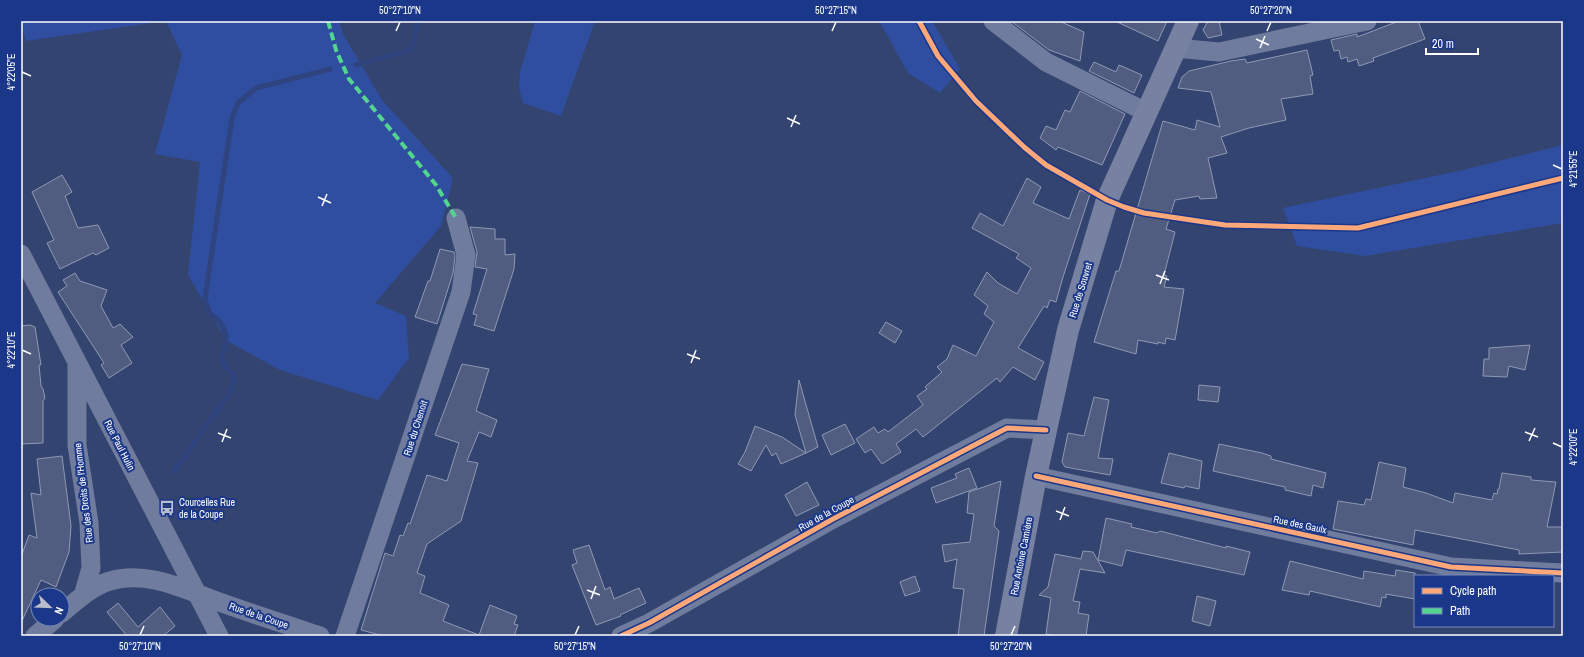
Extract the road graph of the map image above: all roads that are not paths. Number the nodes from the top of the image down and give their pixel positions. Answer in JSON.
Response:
{"nodes":[{"id":1,"x":993,"y":21,"type":"edge"},
{"id":2,"x":1188,"y":21,"type":"edge"},
{"id":3,"x":1367,"y":21,"type":"edge"},
{"id":4,"x":1175,"y":48,"type":"junction"},
{"id":5,"x":1146,"y":112,"type":"junction"},
{"id":6,"x":456,"y":218,"type":"dead end"},
{"id":7,"x":21,"y":254,"type":"edge"},
{"id":8,"x":77,"y":362,"type":"junction"},
{"id":9,"x":1046,"y":430,"type":"junction"},
{"id":10,"x":1036,"y":476,"type":"junction"},
{"id":11,"x":1563,"y":573,"type":"edge"},
{"id":12,"x":198,"y":595,"type":"junction"},
{"id":13,"x":83,"y":596,"type":"junction"},
{"id":14,"x":70,"y":607,"type":"edge"},
{"id":15,"x":46,"y":627,"type":"edge"},
{"id":16,"x":35,"y":636,"type":"edge"},
{"id":17,"x":219,"y":636,"type":"edge"},
{"id":18,"x":320,"y":636,"type":"edge"},
{"id":19,"x":345,"y":636,"type":"edge"},
{"id":20,"x":621,"y":636,"type":"edge"},
{"id":21,"x":1006,"y":636,"type":"edge"}],
"edges":[{"from":1,"to":5,"type":"street"},
{"from":2,"to":4,"type":"main road","name":"Rue de Souvret"},
{"from":3,"to":4,"type":"street"},
{"from":4,"to":5,"type":"main road","name":"Rue de Souvret"},
{"from":5,"to":9,"type":"main road","name":"Rue de Souvret"},
{"from":6,"to":19,"type":"street","name":"Rue du Chenoit"},
{"from":7,"to":8,"type":"street","name":"Rue Paul Hulin"},
{"from":8,"to":12,"type":"street","name":"Rue Paul Hulin"},
{"from":8,"to":13,"type":"street","name":"Rue des Droits de l'Homme"},
{"from":9,"to":10,"type":"main road","name":"Rue de Souvret"},
{"from":9,"to":20,"type":"street","name":"Rue de la Coupe"},
{"from":10,"to":11,"type":"street","name":"Rue des Gaulx"},
{"from":10,"to":21,"type":"main road","name":"Rue Antoine Carnière"},
{"from":12,"to":13,"type":"street","name":"Rue de la Coupe"},
{"from":12,"to":17,"type":"street","name":"Rue Paul Hulin"},
{"from":12,"to":18,"type":"street","name":"Rue de la Coupe"},
{"from":13,"to":14,"type":"street"},
{"from":15,"to":16,"type":"street"}]}
